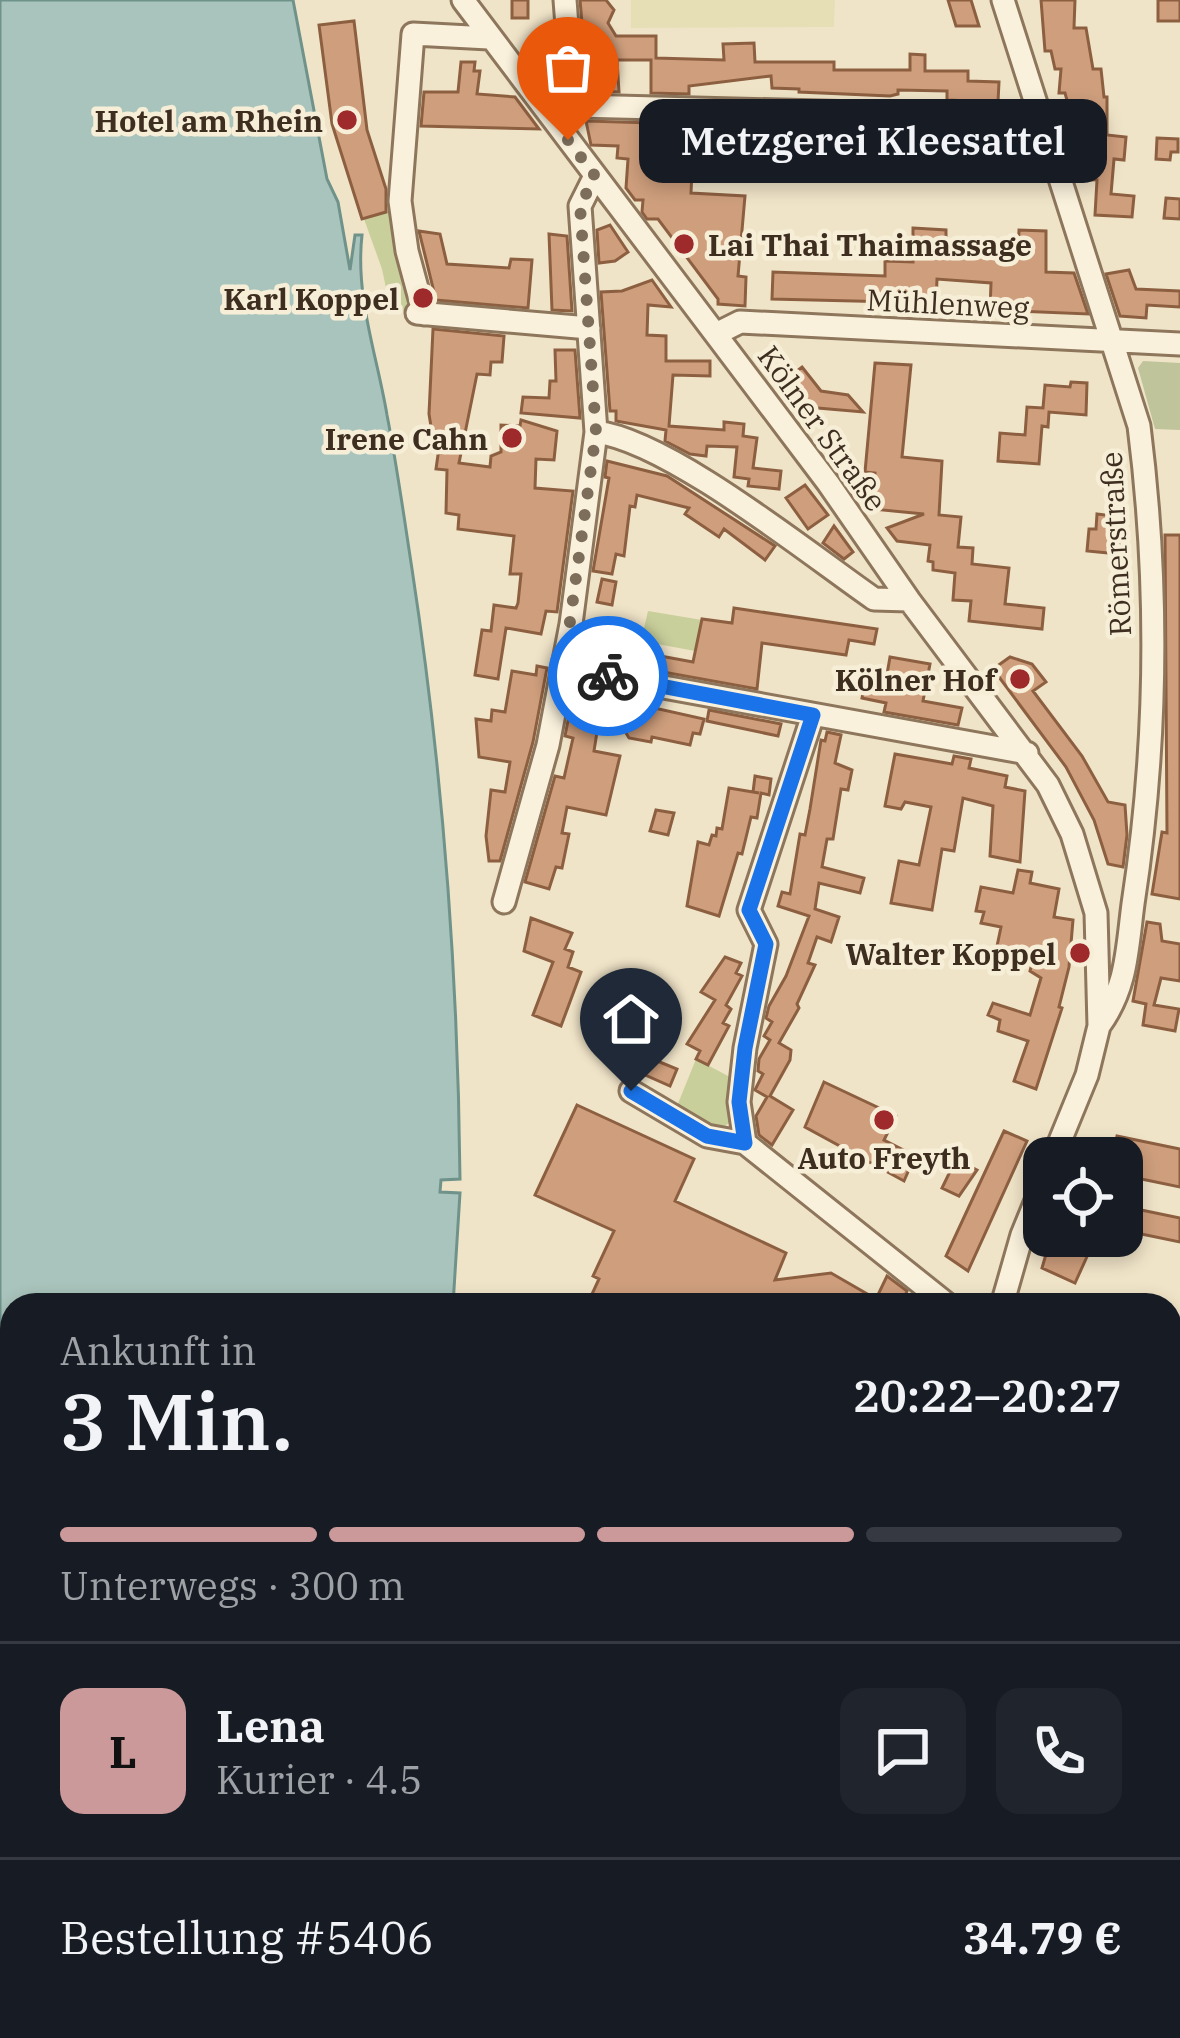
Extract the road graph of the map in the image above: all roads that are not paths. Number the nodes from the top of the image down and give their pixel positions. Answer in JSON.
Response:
{"nodes":[{"id":1,"x":463,"y":0,"type":"edge"},
{"id":2,"x":565,"y":0,"type":"edge"},
{"id":3,"x":1003,"y":0,"type":"edge"},
{"id":4,"x":489,"y":38,"type":"junction"},
{"id":5,"x":578,"y":106,"type":"junction"},
{"id":6,"x":1040,"y":115,"type":"junction"},
{"id":7,"x":557,"y":124,"type":"junction"},
{"id":8,"x":595,"y":176,"type":"junction"},
{"id":9,"x":590,"y":328,"type":"junction"},
{"id":10,"x":716,"y":334,"type":"junction"},
{"id":11,"x":1113,"y":341,"type":"junction"},
{"id":12,"x":1180,"y":344,"type":"edge"},
{"id":13,"x":596,"y":432,"type":"junction"},
{"id":14,"x":909,"y":600,"type":"junction"},
{"id":15,"x":564,"y":665,"type":"junction"},
{"id":16,"x":813,"y":715,"type":"junction"},
{"id":17,"x":1027,"y":753,"type":"junction"},
{"id":18,"x":1134,"y":900,"type":"junction"},
{"id":19,"x":504,"y":902,"type":"dead end"},
{"id":20,"x":1096,"y":914,"type":"junction"},
{"id":21,"x":1099,"y":1026,"type":"junction"},
{"id":22,"x":631,"y":1091,"type":"dead end"},
{"id":23,"x":1062,"y":1137,"type":"edge"},
{"id":24,"x":745,"y":1143,"type":"junction"},
{"id":25,"x":1023,"y":1233,"type":"edge"},
{"id":26,"x":933,"y":1293,"type":"edge"},
{"id":27,"x":1005,"y":1293,"type":"edge"}],
"edges":[{"from":1,"to":4,"type":"street","name":"Kölner Straße"},
{"from":2,"to":5,"type":"street"},
{"from":3,"to":6,"type":"street","name":"Römerstraße"},
{"from":4,"to":7,"type":"street","name":"Kölner Straße"},
{"from":4,"to":9,"type":"street"},
{"from":5,"to":6,"type":"street"},
{"from":5,"to":7,"type":"street"},
{"from":6,"to":11,"type":"street","name":"Römerstraße"},
{"from":7,"to":8,"type":"street","name":"Kölner Straße"},
{"from":8,"to":9,"type":"street"},
{"from":8,"to":10,"type":"street","name":"Kölner Straße"},
{"from":9,"to":13,"type":"street"},
{"from":10,"to":11,"type":"street","name":"Mühlenweg"},
{"from":10,"to":14,"type":"street","name":"Kölner Straße"},
{"from":11,"to":12,"type":"street","name":"Mühlenweg"},
{"from":11,"to":18,"type":"street","name":"Römerstraße"},
{"from":13,"to":14,"type":"street"},
{"from":13,"to":15,"type":"street"},
{"from":14,"to":17,"type":"street","name":"Kölner Straße"},
{"from":15,"to":16,"type":"street"},
{"from":15,"to":19,"type":"street"},
{"from":16,"to":17,"type":"street"},
{"from":16,"to":24,"type":"street"},
{"from":17,"to":20,"type":"street","name":"Kölner Straße"},
{"from":18,"to":20,"type":"street"},
{"from":18,"to":21,"type":"street","name":"Römerstraße"},
{"from":20,"to":21,"type":"street","name":"Kölner Straße"},
{"from":21,"to":23,"type":"street","name":"Kölner Straße"},
{"from":22,"to":24,"type":"street"},
{"from":24,"to":26,"type":"street"},
{"from":25,"to":27,"type":"street"}]}
